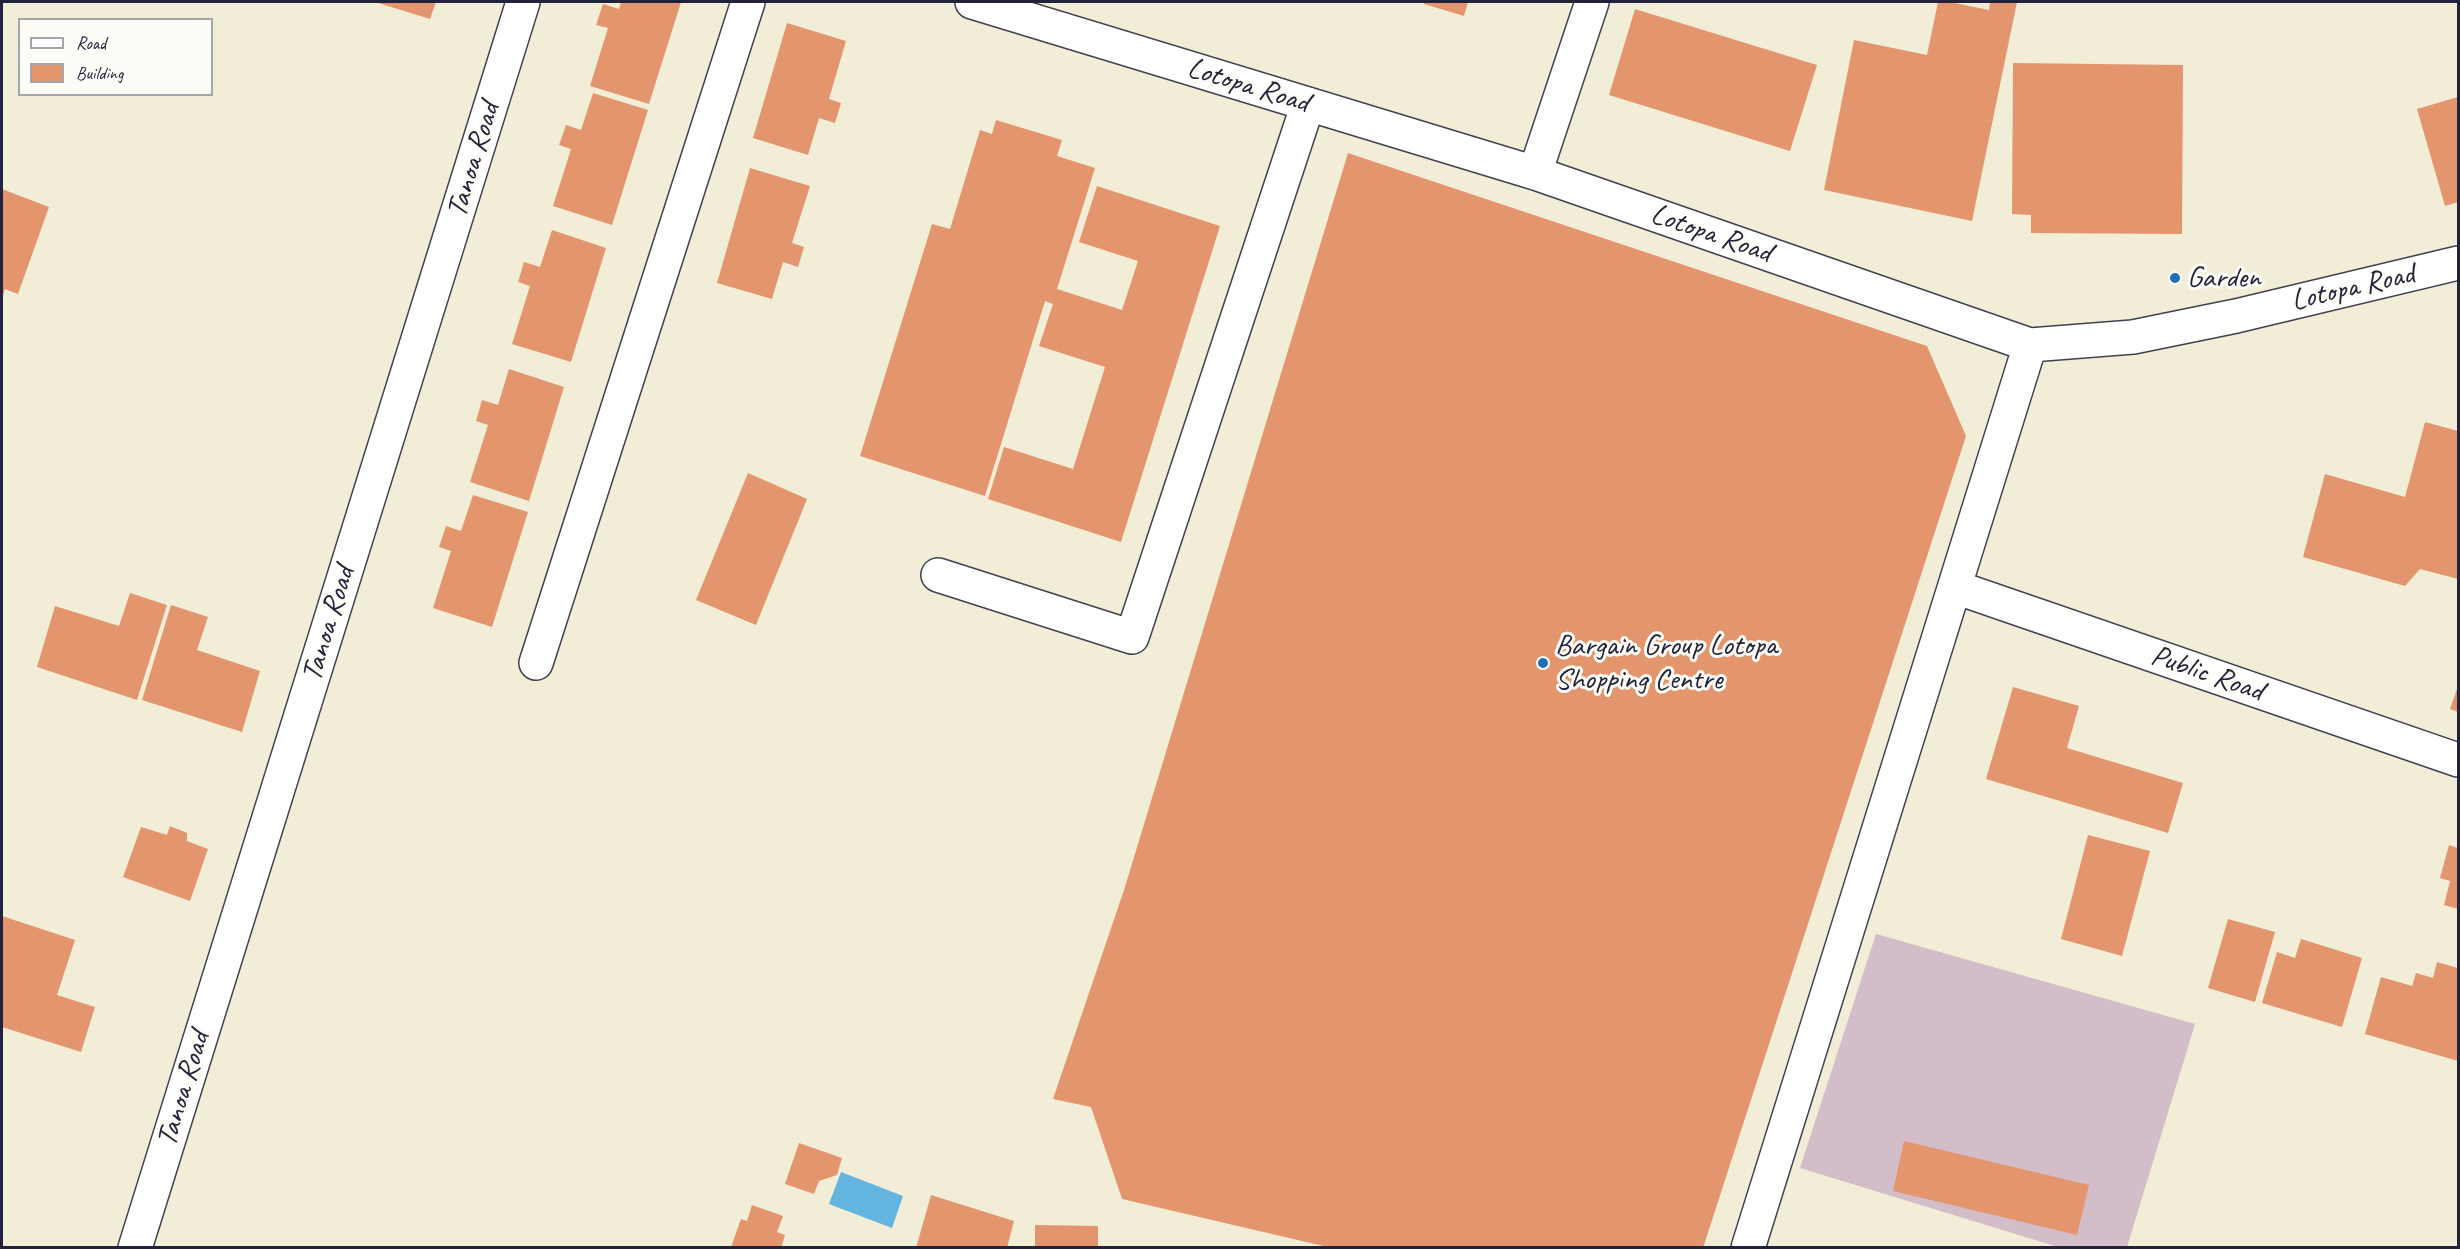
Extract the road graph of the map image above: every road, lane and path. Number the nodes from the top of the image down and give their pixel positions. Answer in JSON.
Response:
{"nodes":[{"id":1,"x":523,"y":2,"type":"edge"},
{"id":2,"x":748,"y":2,"type":"edge"},
{"id":3,"x":972,"y":2,"type":"edge"},
{"id":4,"x":1592,"y":2,"type":"edge"},
{"id":5,"x":1308,"y":104,"type":"junction"},
{"id":6,"x":1535,"y":173,"type":"junction"},
{"id":7,"x":2458,"y":263,"type":"edge"},
{"id":8,"x":2030,"y":345,"type":"junction"},
{"id":9,"x":938,"y":575,"type":"dead end"},
{"id":10,"x":1955,"y":587,"type":"junction"},
{"id":11,"x":536,"y":663,"type":"dead end"},
{"id":12,"x":2458,"y":760,"type":"edge"},
{"id":13,"x":135,"y":1248,"type":"edge"},
{"id":14,"x":1748,"y":1248,"type":"edge"}],
"edges":[{"from":1,"to":13,"type":"street","name":"Tanoa Road"},
{"from":2,"to":11,"type":"street"},
{"from":3,"to":5,"type":"street","name":"Lotopa Road"},
{"from":4,"to":6,"type":"street"},
{"from":5,"to":6,"type":"street","name":"Lotopa Road"},
{"from":5,"to":9,"type":"street"},
{"from":6,"to":8,"type":"street","name":"Lotopa Road"},
{"from":7,"to":8,"type":"street","name":"Lotopa Road"},
{"from":8,"to":10,"type":"street"},
{"from":10,"to":12,"type":"street","name":"Public Road"},
{"from":10,"to":14,"type":"street"}]}
